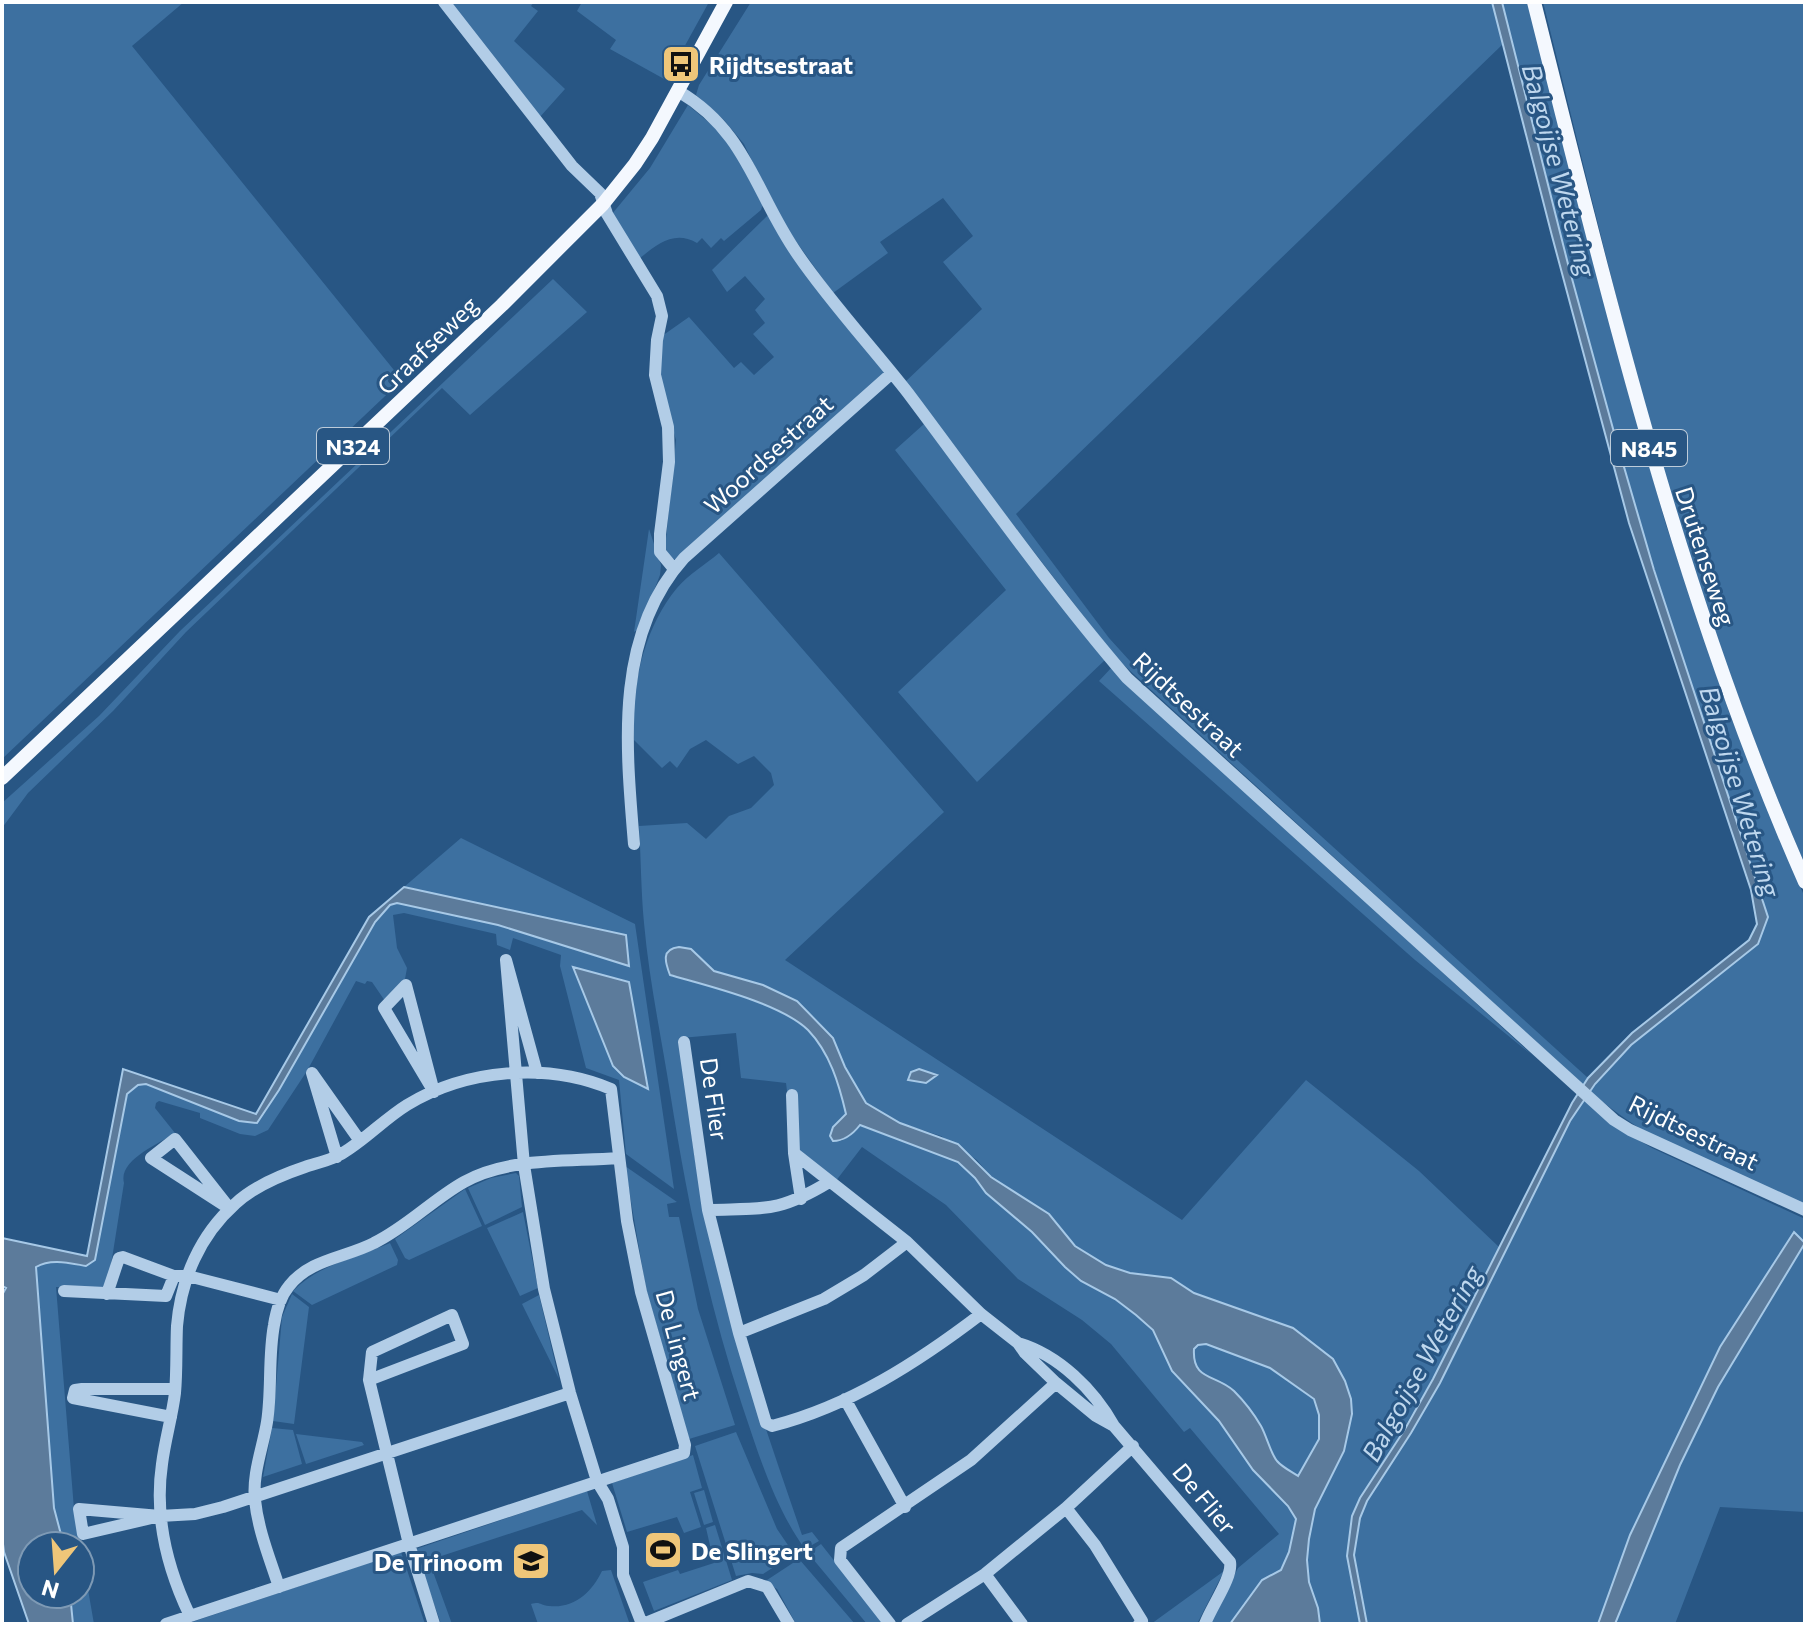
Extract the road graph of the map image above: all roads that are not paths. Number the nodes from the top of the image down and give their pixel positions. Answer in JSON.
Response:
{"nodes":[{"id":1,"x":444,"y":2,"type":"edge"},
{"id":2,"x":726,"y":2,"type":"edge"},
{"id":3,"x":1534,"y":2,"type":"edge"},
{"id":4,"x":678,"y":91,"type":"junction"},
{"id":5,"x":603,"y":204,"type":"junction"},
{"id":6,"x":892,"y":373,"type":"junction"},
{"id":7,"x":674,"y":569,"type":"junction"},
{"id":8,"x":2,"y":778,"type":"edge"},
{"id":9,"x":634,"y":844,"type":"dead end"},
{"id":10,"x":1805,"y":882,"type":"edge"},
{"id":11,"x":684,"y":1042,"type":"dead end"},
{"id":12,"x":516,"y":1072,"type":"junction"},
{"id":13,"x":537,"y":1073,"type":"junction"},
{"id":14,"x":434,"y":1092,"type":"junction"},
{"id":15,"x":792,"y":1095,"type":"dead end"},
{"id":16,"x":360,"y":1141,"type":"junction"},
{"id":17,"x":794,"y":1153,"type":"junction"},
{"id":18,"x":337,"y":1157,"type":"junction"},
{"id":19,"x":618,"y":1158,"type":"junction"},
{"id":20,"x":524,"y":1165,"type":"junction"},
{"id":21,"x":829,"y":1182,"type":"junction"},
{"id":22,"x":801,"y":1199,"type":"junction"},
{"id":23,"x":230,"y":1209,"type":"junction"},
{"id":24,"x":708,"y":1210,"type":"junction"},
{"id":25,"x":1805,"y":1210,"type":"edge"},
{"id":26,"x":907,"y":1242,"type":"junction"},
{"id":27,"x":181,"y":1276,"type":"junction"},
{"id":28,"x":64,"y":1291,"type":"dead end"},
{"id":29,"x":107,"y":1294,"type":"junction"},
{"id":30,"x":281,"y":1300,"type":"junction"},
{"id":31,"x":981,"y":1314,"type":"junction"},
{"id":32,"x":739,"y":1333,"type":"junction"},
{"id":33,"x":1018,"y":1343,"type":"junction"},
{"id":34,"x":369,"y":1380,"type":"junction"},
{"id":35,"x":1056,"y":1383,"type":"junction"},
{"id":36,"x":175,"y":1389,"type":"junction"},
{"id":37,"x":570,"y":1393,"type":"junction"},
{"id":38,"x":845,"y":1399,"type":"junction"},
{"id":39,"x":171,"y":1417,"type":"junction"},
{"id":40,"x":1114,"y":1426,"type":"junction"},
{"id":41,"x":1133,"y":1446,"type":"junction"},
{"id":42,"x":386,"y":1453,"type":"junction"},
{"id":43,"x":597,"y":1481,"type":"junction"},
{"id":44,"x":255,"y":1497,"type":"junction"},
{"id":45,"x":905,"y":1507,"type":"junction"},
{"id":46,"x":1066,"y":1508,"type":"junction"},
{"id":47,"x":160,"y":1516,"type":"junction"},
{"id":48,"x":409,"y":1544,"type":"junction"},
{"id":49,"x":985,"y":1574,"type":"junction"},
{"id":50,"x":279,"y":1587,"type":"junction"},
{"id":51,"x":190,"y":1616,"type":"junction"},
{"id":52,"x":646,"y":1623,"type":"edge"},
{"id":53,"x":166,"y":1624,"type":"edge"},
{"id":54,"x":434,"y":1624,"type":"edge"},
{"id":55,"x":789,"y":1624,"type":"edge"},
{"id":56,"x":890,"y":1624,"type":"edge"},
{"id":57,"x":907,"y":1624,"type":"edge"},
{"id":58,"x":1022,"y":1624,"type":"edge"},
{"id":59,"x":1139,"y":1624,"type":"edge"},
{"id":60,"x":1205,"y":1624,"type":"edge"}],
"edges":[{"from":1,"to":5,"type":"street","name":"Woordsestraat"},
{"from":2,"to":4,"type":"main road","name":"Graafseweg","number":"N324"},
{"from":3,"to":10,"type":"main road","name":"Drutenseweg","number":"N845"},
{"from":4,"to":5,"type":"main road","name":"Graafseweg","number":"N324"},
{"from":4,"to":6,"type":"street","name":"Rijdtsestraat"},
{"from":5,"to":7,"type":"street","name":"Woordsestraat"},
{"from":5,"to":8,"type":"main road","name":"Graafseweg","number":"N324"},
{"from":6,"to":7,"type":"street","name":"Woordsestraat"},
{"from":6,"to":25,"type":"street","name":"Rijdtsestraat"},
{"from":7,"to":9,"type":"street","name":"Woordsestraat"},
{"from":11,"to":24,"type":"street","name":"De Flier"},
{"from":12,"to":13,"type":"street","name":"De Lingert"},
{"from":12,"to":13,"type":"street"},
{"from":12,"to":14,"type":"street","name":"De Lingert"},
{"from":12,"to":20,"type":"street"},
{"from":13,"to":19,"type":"street","name":"De Lingert"},
{"from":14,"to":14,"type":"street"},
{"from":14,"to":16,"type":"street","name":"De Lingert"},
{"from":15,"to":17,"type":"street"},
{"from":16,"to":18,"type":"street","name":"De Lingert"},
{"from":16,"to":18,"type":"street"},
{"from":17,"to":21,"type":"street","name":"De Flier"},
{"from":17,"to":22,"type":"street"},
{"from":18,"to":23,"type":"street","name":"De Lingert"},
{"from":19,"to":20,"type":"street"},
{"from":19,"to":43,"type":"street","name":"De Lingert"},
{"from":20,"to":30,"type":"street"},
{"from":20,"to":37,"type":"street"},
{"from":21,"to":22,"type":"street"},
{"from":21,"to":26,"type":"street","name":"De Flier"},
{"from":22,"to":24,"type":"street"},
{"from":23,"to":23,"type":"street"},
{"from":23,"to":27,"type":"street","name":"De Lingert"},
{"from":24,"to":32,"type":"street","name":"De Flier"},
{"from":26,"to":31,"type":"street","name":"De Flier"},
{"from":26,"to":32,"type":"street"},
{"from":27,"to":29,"type":"street","name":"De Lingert"},
{"from":27,"to":29,"type":"street"},
{"from":27,"to":30,"type":"street"},
{"from":27,"to":36,"type":"street","name":"De Lingert"},
{"from":28,"to":29,"type":"street","name":"De Lingert"},
{"from":30,"to":44,"type":"street"},
{"from":31,"to":33,"type":"street","name":"De Flier"},
{"from":31,"to":38,"type":"street","name":"De Flier"},
{"from":32,"to":38,"type":"street","name":"De Flier"},
{"from":33,"to":35,"type":"street","name":"De Flier"},
{"from":33,"to":40,"type":"street","name":"De Flier"},
{"from":34,"to":34,"type":"street"},
{"from":34,"to":42,"type":"street"},
{"from":35,"to":40,"type":"street","name":"De Flier"},
{"from":35,"to":45,"type":"street"},
{"from":36,"to":39,"type":"street","name":"De Lingert"},
{"from":36,"to":39,"type":"street"},
{"from":37,"to":42,"type":"street"},
{"from":37,"to":43,"type":"street"},
{"from":38,"to":45,"type":"street"},
{"from":39,"to":47,"type":"street","name":"De Lingert"},
{"from":40,"to":41,"type":"street","name":"De Flier"},
{"from":41,"to":46,"type":"street"},
{"from":41,"to":60,"type":"street","name":"De Flier"},
{"from":42,"to":44,"type":"street"},
{"from":42,"to":48,"type":"street"},
{"from":43,"to":48,"type":"street","name":"De Lingert"},
{"from":43,"to":52,"type":"street"},
{"from":44,"to":47,"type":"street"},
{"from":44,"to":50,"type":"street"},
{"from":45,"to":56,"type":"street"},
{"from":46,"to":49,"type":"street"},
{"from":46,"to":59,"type":"street"},
{"from":47,"to":47,"type":"street"},
{"from":47,"to":51,"type":"street","name":"De Lingert"},
{"from":48,"to":50,"type":"street","name":"De Lingert"},
{"from":48,"to":54,"type":"street"},
{"from":49,"to":57,"type":"street"},
{"from":49,"to":58,"type":"street"},
{"from":50,"to":51,"type":"street","name":"De Lingert"},
{"from":51,"to":53,"type":"street","name":"De Lingert"},
{"from":52,"to":55,"type":"street"}]}
